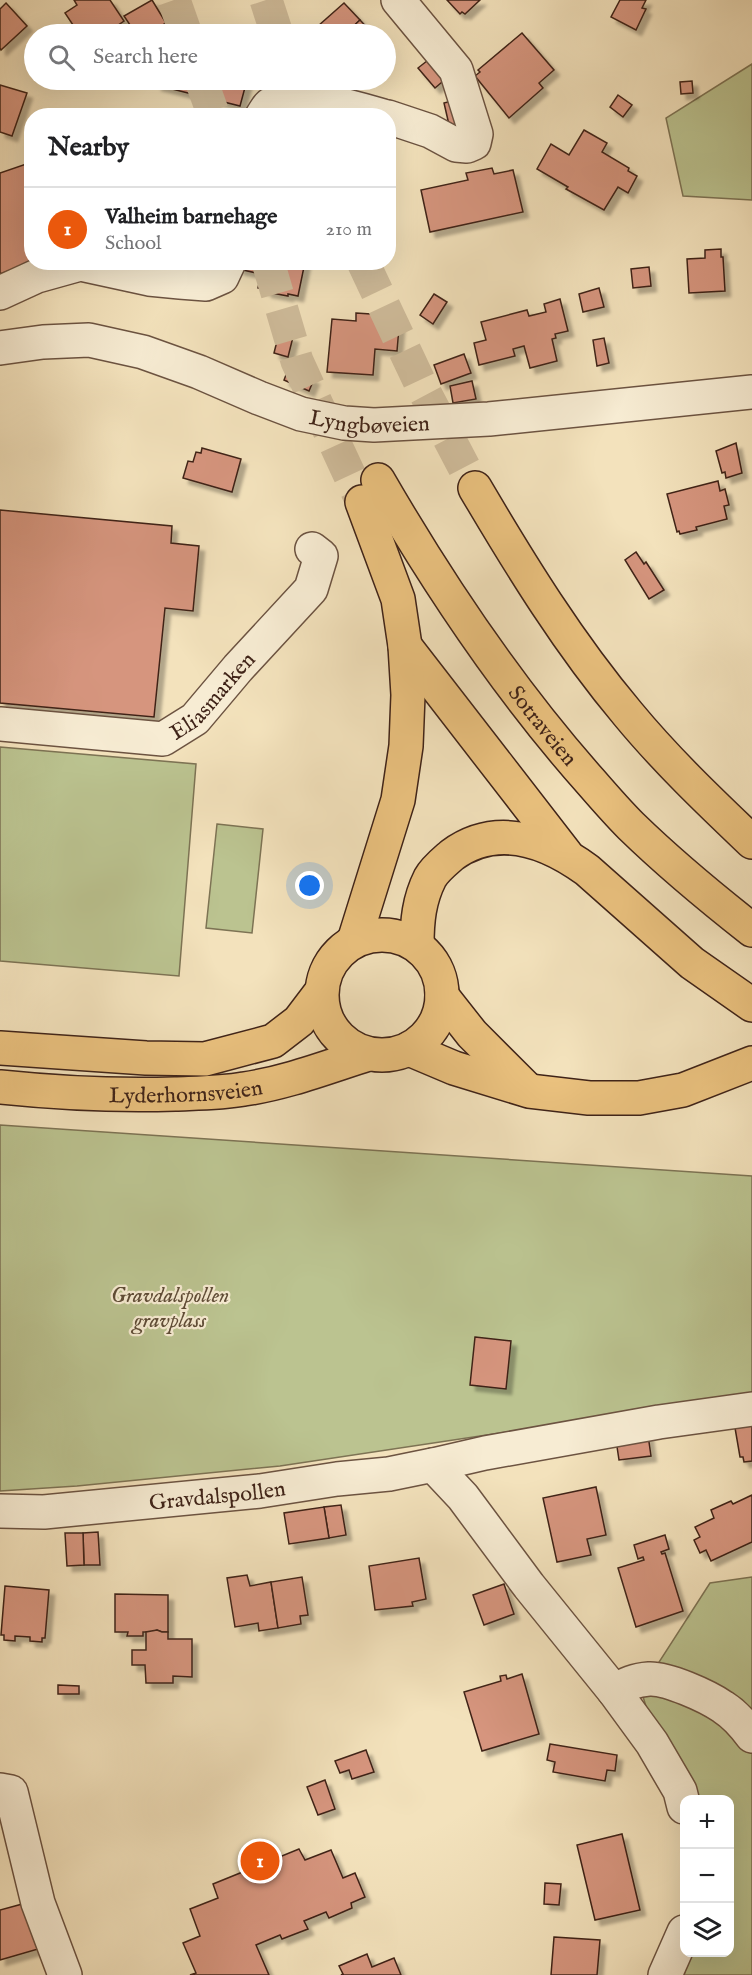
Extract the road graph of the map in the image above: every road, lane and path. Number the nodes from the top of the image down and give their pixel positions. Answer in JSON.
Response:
{"nodes":[{"id":1,"x":398,"y":0,"type":"edge"},
{"id":2,"x":268,"y":108,"type":"edge"},
{"id":3,"x":356,"y":108,"type":"edge"},
{"id":4,"x":396,"y":120,"type":"edge"},
{"id":5,"x":58,"y":270,"type":"edge"},
{"id":6,"x":108,"y":270,"type":"edge"},
{"id":7,"x":225,"y":270,"type":"edge"},
{"id":8,"x":0,"y":293,"type":"edge"},
{"id":9,"x":0,"y":348,"type":"edge"},
{"id":10,"x":752,"y":392,"type":"edge"},
{"id":11,"x":475,"y":488,"type":"tunnel mouth"},
{"id":12,"x":312,"y":549,"type":"dead end"},
{"id":13,"x":405,"y":646,"type":"junction"},
{"id":14,"x":0,"y":724,"type":"edge"},
{"id":15,"x":752,"y":842,"type":"edge"},
{"id":16,"x":569,"y":857,"type":"junction"},
{"id":17,"x":752,"y":930,"type":"edge"},
{"id":18,"x":354,"y":940,"type":"junction"},
{"id":19,"x":417,"y":945,"type":"junction"},
{"id":20,"x":321,"y":992,"type":"junction"},
{"id":21,"x":442,"y":996,"type":"junction"},
{"id":22,"x":752,"y":1005,"type":"edge"},
{"id":23,"x":0,"y":1048,"type":"edge"},
{"id":24,"x":409,"y":1049,"type":"junction"},
{"id":25,"x":368,"y":1054,"type":"junction"},
{"id":26,"x":743,"y":1067,"type":"edge"},
{"id":27,"x":0,"y":1087,"type":"edge"},
{"id":28,"x":529,"y":1091,"type":"junction"},
{"id":29,"x":752,"y":1409,"type":"edge"},
{"id":30,"x":433,"y":1465,"type":"junction"},
{"id":31,"x":0,"y":1510,"type":"edge"},
{"id":32,"x":614,"y":1691,"type":"junction"},
{"id":33,"x":737,"y":1706,"type":"edge"},
{"id":34,"x":752,"y":1736,"type":"edge"},
{"id":35,"x":0,"y":1790,"type":"edge"},
{"id":36,"x":681,"y":1795,"type":"edge"},
{"id":37,"x":680,"y":1941,"type":"edge"},
{"id":38,"x":65,"y":1975,"type":"edge"},
{"id":39,"x":665,"y":1975,"type":"edge"}],
"edges":[{"from":1,"to":4,"type":"street"},
{"from":2,"to":3,"type":"street"},
{"from":5,"to":8,"type":"street"},
{"from":6,"to":7,"type":"street"},
{"from":9,"to":10,"type":"street","name":"Lyngbøveien"},
{"from":11,"to":15,"type":"main road"},
{"from":12,"to":14,"type":"street","name":"Eliasmarken"},
{"from":13,"to":16,"type":"main road"},
{"from":13,"to":17,"type":"main road","name":"Sotraveien"},
{"from":13,"to":18,"type":"main road"},
{"from":16,"to":19,"type":"main road"},
{"from":16,"to":22,"type":"main road"},
{"from":18,"to":19,"type":"main road"},
{"from":18,"to":20,"type":"main road"},
{"from":19,"to":21,"type":"main road"},
{"from":20,"to":23,"type":"main road","name":"Lyderhornsveien"},
{"from":20,"to":25,"type":"main road"},
{"from":21,"to":24,"type":"main road"},
{"from":21,"to":28,"type":"main road"},
{"from":24,"to":25,"type":"main road"},
{"from":24,"to":28,"type":"main road"},
{"from":25,"to":27,"type":"main road","name":"Lyderhornsveien"},
{"from":26,"to":28,"type":"main road"},
{"from":29,"to":30,"type":"street","name":"Gravdalspollen"},
{"from":30,"to":31,"type":"street","name":"Gravdalspollen"},
{"from":30,"to":32,"type":"street"},
{"from":32,"to":33,"type":"street"},
{"from":32,"to":36,"type":"street"},
{"from":33,"to":34,"type":"street"},
{"from":35,"to":38,"type":"street"},
{"from":37,"to":39,"type":"street"}]}
